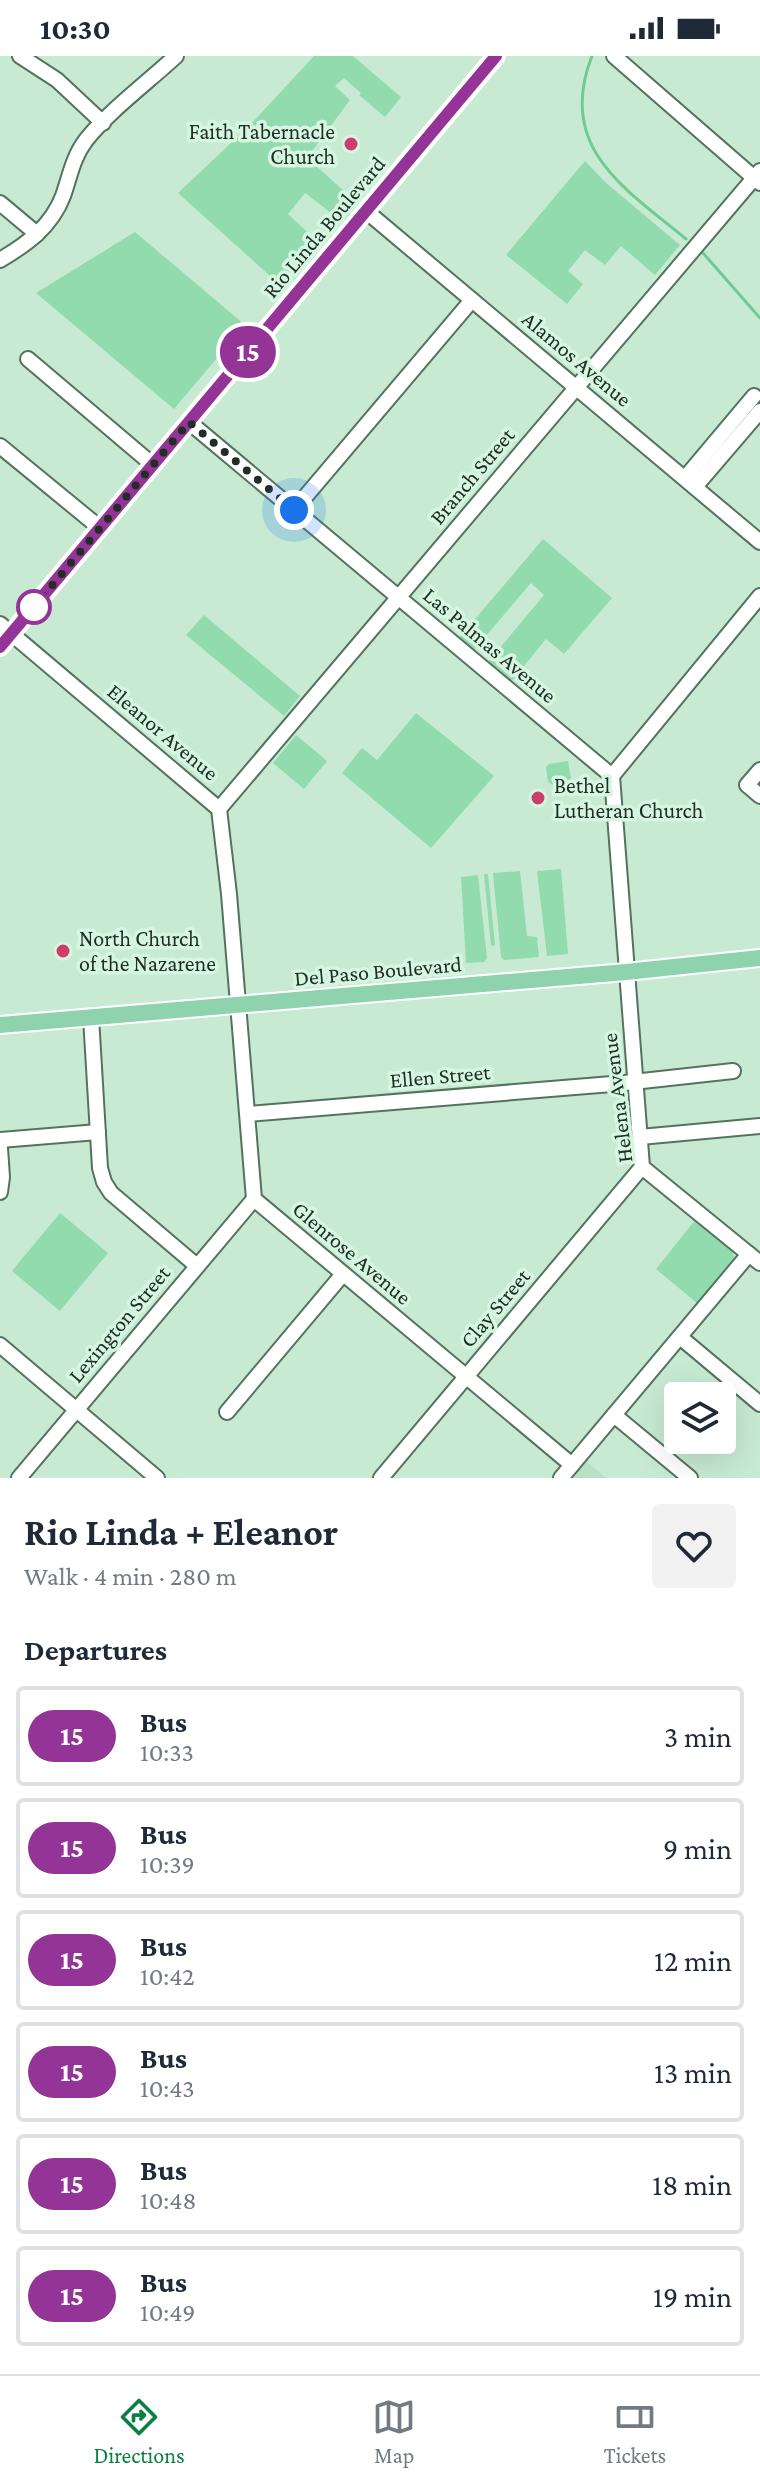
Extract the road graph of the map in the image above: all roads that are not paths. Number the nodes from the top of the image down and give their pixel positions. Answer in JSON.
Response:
{"nodes":[{"id":1,"x":20,"y":56,"type":"edge"},
{"id":2,"x":176,"y":56,"type":"edge"},
{"id":3,"x":496,"y":56,"type":"edge"},
{"id":4,"x":614,"y":56,"type":"edge"},
{"id":5,"x":103,"y":123,"type":"junction"},
{"id":6,"x":758,"y":178,"type":"edge"},
{"id":7,"x":0,"y":203,"type":"edge"},
{"id":8,"x":366,"y":211,"type":"junction"},
{"id":9,"x":37,"y":234,"type":"junction"},
{"id":10,"x":0,"y":260,"type":"edge"},
{"id":11,"x":472,"y":300,"type":"junction"},
{"id":12,"x":28,"y":359,"type":"dead end"},
{"id":13,"x":576,"y":386,"type":"junction"},
{"id":14,"x":754,"y":408,"type":"edge"},
{"id":15,"x":189,"y":422,"type":"junction"},
{"id":16,"x":0,"y":446,"type":"edge"},
{"id":17,"x":153,"y":465,"type":"junction"},
{"id":18,"x":690,"y":483,"type":"junction"},
{"id":19,"x":294,"y":510,"type":"junction"},
{"id":20,"x":100,"y":528,"type":"junction"},
{"id":21,"x":760,"y":542,"type":"edge"},
{"id":22,"x":760,"y":596,"type":"edge"},
{"id":23,"x":398,"y":598,"type":"junction"},
{"id":24,"x":6,"y":629,"type":"edge"},
{"id":25,"x":0,"y":647,"type":"edge"},
{"id":26,"x":760,"y":770,"type":"edge"},
{"id":27,"x":612,"y":776,"type":"junction"},
{"id":28,"x":760,"y":796,"type":"edge"},
{"id":29,"x":219,"y":809,"type":"junction"},
{"id":30,"x":760,"y":958,"type":"edge"},
{"id":31,"x":626,"y":972,"type":"junction"},
{"id":32,"x":238,"y":1005,"type":"junction"},
{"id":33,"x":91,"y":1017,"type":"junction"},
{"id":34,"x":0,"y":1025,"type":"edge"},
{"id":35,"x":733,"y":1071,"type":"dead end"},
{"id":36,"x":636,"y":1082,"type":"junction"},
{"id":37,"x":248,"y":1114,"type":"junction"},
{"id":38,"x":760,"y":1126,"type":"edge"},
{"id":39,"x":98,"y":1132,"type":"junction"},
{"id":40,"x":640,"y":1137,"type":"junction"},
{"id":41,"x":0,"y":1140,"type":"edge"},
{"id":42,"x":0,"y":1148,"type":"edge"},
{"id":43,"x":642,"y":1167,"type":"junction"},
{"id":44,"x":0,"y":1192,"type":"edge"},
{"id":45,"x":254,"y":1199,"type":"junction"},
{"id":46,"x":755,"y":1259,"type":"edge"},
{"id":47,"x":197,"y":1266,"type":"junction"},
{"id":48,"x":343,"y":1274,"type":"junction"},
{"id":49,"x":680,"y":1337,"type":"junction"},
{"id":50,"x":0,"y":1345,"type":"edge"},
{"id":51,"x":466,"y":1377,"type":"junction"},
{"id":52,"x":760,"y":1404,"type":"edge"},
{"id":53,"x":76,"y":1409,"type":"junction"},
{"id":54,"x":227,"y":1412,"type":"dead end"},
{"id":55,"x":614,"y":1415,"type":"junction"},
{"id":56,"x":572,"y":1465,"type":"junction"},
{"id":57,"x":149,"y":1475,"type":"edge"},
{"id":58,"x":19,"y":1478,"type":"edge"},
{"id":59,"x":381,"y":1478,"type":"edge"},
{"id":60,"x":561,"y":1478,"type":"edge"},
{"id":61,"x":690,"y":1478,"type":"edge"}],
"edges":[{"from":1,"to":5,"type":"street"},
{"from":2,"to":5,"type":"street"},
{"from":3,"to":8,"type":"main road","name":"Rio Linda Boulevard"},
{"from":4,"to":6,"type":"street"},
{"from":5,"to":9,"type":"street"},
{"from":6,"to":13,"type":"street","name":"Branch Street"},
{"from":7,"to":9,"type":"street"},
{"from":8,"to":11,"type":"street","name":"Alamos Avenue"},
{"from":8,"to":15,"type":"main road","name":"Rio Linda Boulevard"},
{"from":9,"to":10,"type":"street"},
{"from":11,"to":13,"type":"street","name":"Alamos Avenue"},
{"from":11,"to":19,"type":"street"},
{"from":12,"to":17,"type":"street"},
{"from":13,"to":18,"type":"street","name":"Alamos Avenue"},
{"from":13,"to":23,"type":"street","name":"Branch Street"},
{"from":14,"to":18,"type":"street"},
{"from":15,"to":17,"type":"main road","name":"Rio Linda Boulevard"},
{"from":15,"to":19,"type":"street","name":"Las Palmas Avenue"},
{"from":16,"to":20,"type":"street"},
{"from":17,"to":20,"type":"main road","name":"Rio Linda Boulevard"},
{"from":18,"to":21,"type":"street","name":"Alamos Avenue"},
{"from":19,"to":23,"type":"street","name":"Las Palmas Avenue"},
{"from":20,"to":24,"type":"main road","name":"Rio Linda Boulevard"},
{"from":22,"to":27,"type":"street"},
{"from":23,"to":27,"type":"street","name":"Las Palmas Avenue"},
{"from":23,"to":29,"type":"street","name":"Branch Street"},
{"from":24,"to":25,"type":"main road","name":"Rio Linda Boulevard"},
{"from":24,"to":29,"type":"street","name":"Eleanor Avenue"},
{"from":26,"to":28,"type":"street"},
{"from":27,"to":31,"type":"street"},
{"from":29,"to":32,"type":"street","name":"Eleanor Avenue"},
{"from":30,"to":31,"type":"main road","name":"Del Paso Boulevard"},
{"from":31,"to":32,"type":"main road","name":"Del Paso Boulevard"},
{"from":31,"to":36,"type":"street","name":"Helena Avenue"},
{"from":32,"to":33,"type":"main road","name":"Del Paso Boulevard"},
{"from":32,"to":37,"type":"street"},
{"from":33,"to":34,"type":"main road","name":"Del Paso Boulevard"},
{"from":33,"to":39,"type":"street"},
{"from":35,"to":36,"type":"street","name":"Ellen Street"},
{"from":36,"to":37,"type":"street","name":"Ellen Street"},
{"from":36,"to":40,"type":"street","name":"Helena Avenue"},
{"from":37,"to":45,"type":"street"},
{"from":38,"to":40,"type":"street"},
{"from":39,"to":41,"type":"street"},
{"from":39,"to":47,"type":"street"},
{"from":40,"to":43,"type":"street","name":"Helena Avenue"},
{"from":42,"to":44,"type":"street"},
{"from":43,"to":46,"type":"street","name":"Helena Avenue"},
{"from":43,"to":51,"type":"street","name":"Clay Street"},
{"from":45,"to":47,"type":"street","name":"Lexington Street"},
{"from":45,"to":48,"type":"street","name":"Glenrose Avenue"},
{"from":46,"to":49,"type":"street"},
{"from":47,"to":53,"type":"street","name":"Lexington Street"},
{"from":48,"to":51,"type":"street","name":"Glenrose Avenue"},
{"from":48,"to":54,"type":"street"},
{"from":49,"to":52,"type":"street"},
{"from":49,"to":55,"type":"street"},
{"from":50,"to":53,"type":"street"},
{"from":51,"to":56,"type":"street","name":"Glenrose Avenue"},
{"from":51,"to":59,"type":"street","name":"Clay Street"},
{"from":53,"to":57,"type":"street"},
{"from":53,"to":58,"type":"street","name":"Lexington Street"},
{"from":55,"to":56,"type":"street"},
{"from":55,"to":61,"type":"street"},
{"from":56,"to":60,"type":"street"}]}
